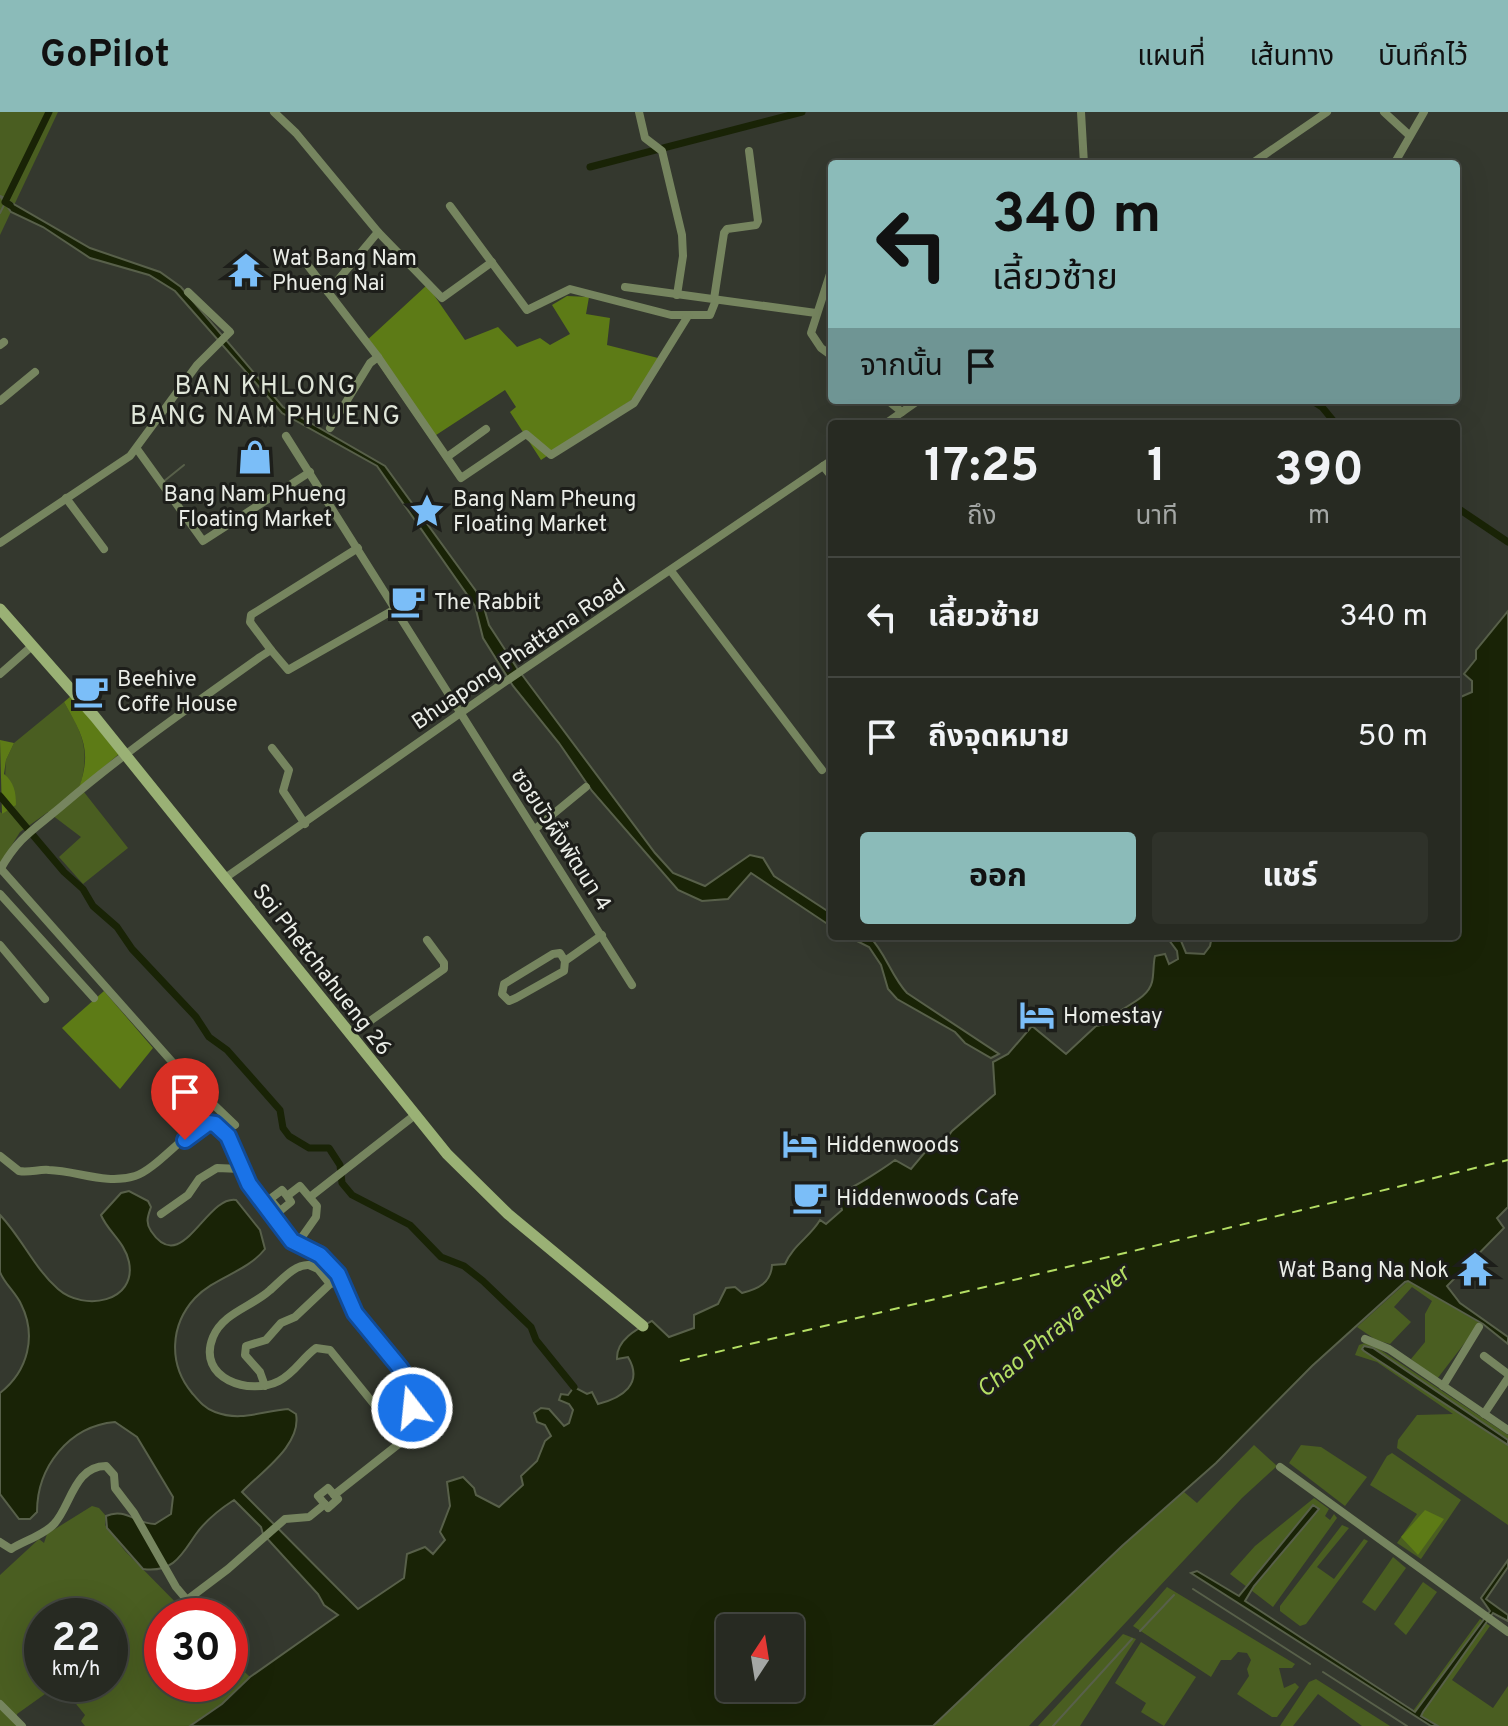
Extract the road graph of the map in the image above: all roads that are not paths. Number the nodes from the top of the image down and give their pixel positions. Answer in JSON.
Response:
{"nodes":[{"id":1,"x":274,"y":112,"type":"edge"},
{"id":2,"x":639,"y":112,"type":"edge"},
{"id":3,"x":1081,"y":112,"type":"edge"},
{"id":4,"x":1327,"y":112,"type":"edge"},
{"id":5,"x":1384,"y":112,"type":"edge"},
{"id":6,"x":1424,"y":112,"type":"edge"},
{"id":7,"x":1409,"y":135,"type":"junction"},
{"id":8,"x":749,"y":151,"type":"dead end"},
{"id":9,"x":1084,"y":160,"type":"edge"},
{"id":10,"x":1257,"y":160,"type":"edge"},
{"id":11,"x":1396,"y":160,"type":"edge"},
{"id":12,"x":450,"y":206,"type":"dead end"},
{"id":13,"x":378,"y":232,"type":"junction"},
{"id":14,"x":303,"y":259,"type":"dead end"},
{"id":15,"x":492,"y":262,"type":"junction"},
{"id":16,"x":828,"y":280,"type":"edge"},
{"id":17,"x":625,"y":287,"type":"dead end"},
{"id":18,"x":188,"y":292,"type":"dead end"},
{"id":19,"x":328,"y":292,"type":"junction"},
{"id":20,"x":677,"y":295,"type":"junction"},
{"id":21,"x":715,"y":300,"type":"junction"},
{"id":22,"x":816,"y":313,"type":"junction"},
{"id":23,"x":688,"y":316,"type":"junction"},
{"id":24,"x":828,"y":352,"type":"edge"},
{"id":25,"x":378,"y":357,"type":"junction"},
{"id":26,"x":35,"y":372,"type":"dead end"},
{"id":27,"x":0,"y":401,"type":"edge"},
{"id":28,"x":892,"y":404,"type":"edge"},
{"id":29,"x":913,"y":404,"type":"edge"},
{"id":30,"x":902,"y":412,"type":"junction"},
{"id":31,"x":891,"y":420,"type":"edge"},
{"id":32,"x":330,"y":428,"type":"dead end"},
{"id":33,"x":486,"y":429,"type":"dead end"},
{"id":34,"x":286,"y":436,"type":"dead end"},
{"id":35,"x":137,"y":449,"type":"junction"},
{"id":36,"x":447,"y":457,"type":"junction"},
{"id":37,"x":828,"y":463,"type":"edge"},
{"id":38,"x":823,"y":466,"type":"junction"},
{"id":39,"x":310,"y":472,"type":"junction"},
{"id":40,"x":828,"y":472,"type":"edge"},
{"id":41,"x":66,"y":498,"type":"junction"},
{"id":42,"x":0,"y":543,"type":"edge"},
{"id":43,"x":358,"y":548,"type":"junction"},
{"id":44,"x":104,"y":549,"type":"dead end"},
{"id":45,"x":671,"y":571,"type":"junction"},
{"id":46,"x":397,"y":608,"type":"junction"},
{"id":47,"x":0,"y":609,"type":"edge"},
{"id":48,"x":32,"y":646,"type":"junction"},
{"id":49,"x":271,"y":650,"type":"junction"},
{"id":50,"x":0,"y":674,"type":"edge"},
{"id":51,"x":461,"y":712,"type":"junction"},
{"id":52,"x":272,"y":748,"type":"dead end"},
{"id":53,"x":124,"y":753,"type":"junction"},
{"id":54,"x":822,"y":770,"type":"dead end"},
{"id":55,"x":586,"y":787,"type":"dead end"},
{"id":56,"x":305,"y":824,"type":"junction"},
{"id":57,"x":535,"y":829,"type":"junction"},
{"id":58,"x":0,"y":869,"type":"edge"},
{"id":59,"x":225,"y":878,"type":"junction"},
{"id":60,"x":0,"y":894,"type":"edge"},
{"id":61,"x":602,"y":935,"type":"junction"},
{"id":62,"x":427,"y":940,"type":"dead end"},
{"id":63,"x":0,"y":945,"type":"edge"},
{"id":64,"x":565,"y":961,"type":"junction"},
{"id":65,"x":632,"y":985,"type":"dead end"},
{"id":66,"x":94,"y":998,"type":"dead end"},
{"id":67,"x":45,"y":999,"type":"dead end"},
{"id":68,"x":350,"y":1035,"type":"junction"},
{"id":69,"x":415,"y":1115,"type":"junction"},
{"id":70,"x":235,"y":1125,"type":"dead end"},
{"id":71,"x":0,"y":1156,"type":"edge"},
{"id":72,"x":241,"y":1169,"type":"junction"},
{"id":73,"x":287,"y":1196,"type":"dead end"},
{"id":74,"x":310,"y":1197,"type":"junction"},
{"id":75,"x":161,"y":1214,"type":"dead end"},
{"id":76,"x":297,"y":1244,"type":"junction"},
{"id":77,"x":342,"y":1281,"type":"junction"},
{"id":78,"x":330,"y":1284,"type":"junction"},
{"id":79,"x":643,"y":1326,"type":"dead end"},
{"id":80,"x":1479,"y":1327,"type":"dead end"},
{"id":81,"x":1365,"y":1339,"type":"dead end"},
{"id":82,"x":1484,"y":1356,"type":"dead end"},
{"id":83,"x":1508,"y":1376,"type":"edge"},
{"id":84,"x":265,"y":1386,"type":"junction"},
{"id":85,"x":1443,"y":1386,"type":"junction"},
{"id":86,"x":1484,"y":1414,"type":"junction"},
{"id":87,"x":409,"y":1428,"type":"junction"},
{"id":88,"x":1508,"y":1430,"type":"edge"},
{"id":89,"x":1280,"y":1467,"type":"dead end"},
{"id":90,"x":0,"y":1542,"type":"edge"},
{"id":91,"x":1508,"y":1632,"type":"edge"},
{"id":92,"x":0,"y":1704,"type":"edge"},
{"id":93,"x":22,"y":1726,"type":"edge"}],
"edges":[{"from":1,"to":13,"type":"street"},
{"from":2,"to":20,"type":"street"},
{"from":3,"to":9,"type":"street"},
{"from":4,"to":10,"type":"street"},
{"from":5,"to":7,"type":"street"},
{"from":6,"to":7,"type":"street"},
{"from":7,"to":11,"type":"street"},
{"from":8,"to":21,"type":"street"},
{"from":12,"to":15,"type":"street"},
{"from":13,"to":15,"type":"street"},
{"from":13,"to":19,"type":"street"},
{"from":14,"to":19,"type":"street"},
{"from":15,"to":23,"type":"street"},
{"from":16,"to":22,"type":"street"},
{"from":17,"to":20,"type":"street"},
{"from":18,"to":35,"type":"street"},
{"from":19,"to":25,"type":"street"},
{"from":20,"to":21,"type":"street"},
{"from":21,"to":22,"type":"street"},
{"from":21,"to":23,"type":"street"},
{"from":22,"to":24,"type":"street"},
{"from":23,"to":36,"type":"street"},
{"from":25,"to":32,"type":"street"},
{"from":25,"to":36,"type":"street"},
{"from":26,"to":27,"type":"street"},
{"from":28,"to":30,"type":"street"},
{"from":29,"to":30,"type":"street"},
{"from":30,"to":31,"type":"street"},
{"from":33,"to":36,"type":"street"},
{"from":34,"to":39,"type":"street","name":"ซอยบัวผึ้งพัฒนา 4"},
{"from":35,"to":39,"type":"street"},
{"from":35,"to":41,"type":"street"},
{"from":37,"to":38,"type":"street","name":"Bhuapong Phattana Road"},
{"from":38,"to":40,"type":"street"},
{"from":38,"to":45,"type":"street","name":"Bhuapong Phattana Road"},
{"from":39,"to":43,"type":"street","name":"ซอยบัวผึ้งพัฒนา 4"},
{"from":41,"to":42,"type":"street"},
{"from":41,"to":44,"type":"street"},
{"from":43,"to":46,"type":"street","name":"ซอยบัวผึ้งพัฒนา 4"},
{"from":43,"to":49,"type":"street"},
{"from":45,"to":51,"type":"street","name":"Bhuapong Phattana Road"},
{"from":45,"to":54,"type":"street"},
{"from":46,"to":49,"type":"street"},
{"from":46,"to":51,"type":"street","name":"ซอยบัวผึ้งพัฒนา 4"},
{"from":47,"to":48,"type":"street","name":"Soi Phetchahueng 26"},
{"from":48,"to":50,"type":"street"},
{"from":48,"to":53,"type":"street","name":"Soi Phetchahueng 26"},
{"from":49,"to":53,"type":"street"},
{"from":51,"to":56,"type":"street","name":"Bhuapong Phattana Road"},
{"from":51,"to":57,"type":"street","name":"ซอยบัวผึ้งพัฒนา 4"},
{"from":52,"to":56,"type":"street"},
{"from":53,"to":58,"type":"street"},
{"from":53,"to":59,"type":"street","name":"Soi Phetchahueng 26"},
{"from":55,"to":57,"type":"street"},
{"from":56,"to":59,"type":"street","name":"Bhuapong Phattana Road"},
{"from":57,"to":61,"type":"street","name":"ซอยบัวผึ้งพัฒนา 4"},
{"from":58,"to":70,"type":"street"},
{"from":59,"to":68,"type":"street","name":"Soi Phetchahueng 26"},
{"from":60,"to":66,"type":"street"},
{"from":61,"to":64,"type":"street"},
{"from":61,"to":65,"type":"street","name":"ซอยบัวผึ้งพัฒนา 4"},
{"from":62,"to":68,"type":"street"},
{"from":63,"to":67,"type":"street"},
{"from":64,"to":64,"type":"street"},
{"from":68,"to":69,"type":"street","name":"Soi Phetchahueng 26"},
{"from":69,"to":74,"type":"street"},
{"from":69,"to":79,"type":"street","name":"Soi Phetchahueng 26"},
{"from":71,"to":72,"type":"street"},
{"from":72,"to":75,"type":"street"},
{"from":72,"to":76,"type":"street"},
{"from":73,"to":74,"type":"street"},
{"from":74,"to":76,"type":"street"},
{"from":76,"to":77,"type":"street"},
{"from":77,"to":78,"type":"street"},
{"from":77,"to":87,"type":"street"},
{"from":78,"to":84,"type":"street"},
{"from":78,"to":84,"type":"street"},
{"from":80,"to":85,"type":"street"},
{"from":81,"to":85,"type":"street"},
{"from":82,"to":83,"type":"street"},
{"from":83,"to":86,"type":"street"},
{"from":84,"to":87,"type":"street"},
{"from":85,"to":86,"type":"street"},
{"from":86,"to":88,"type":"street"},
{"from":87,"to":90,"type":"street"},
{"from":89,"to":91,"type":"street"},
{"from":92,"to":93,"type":"street"}]}
